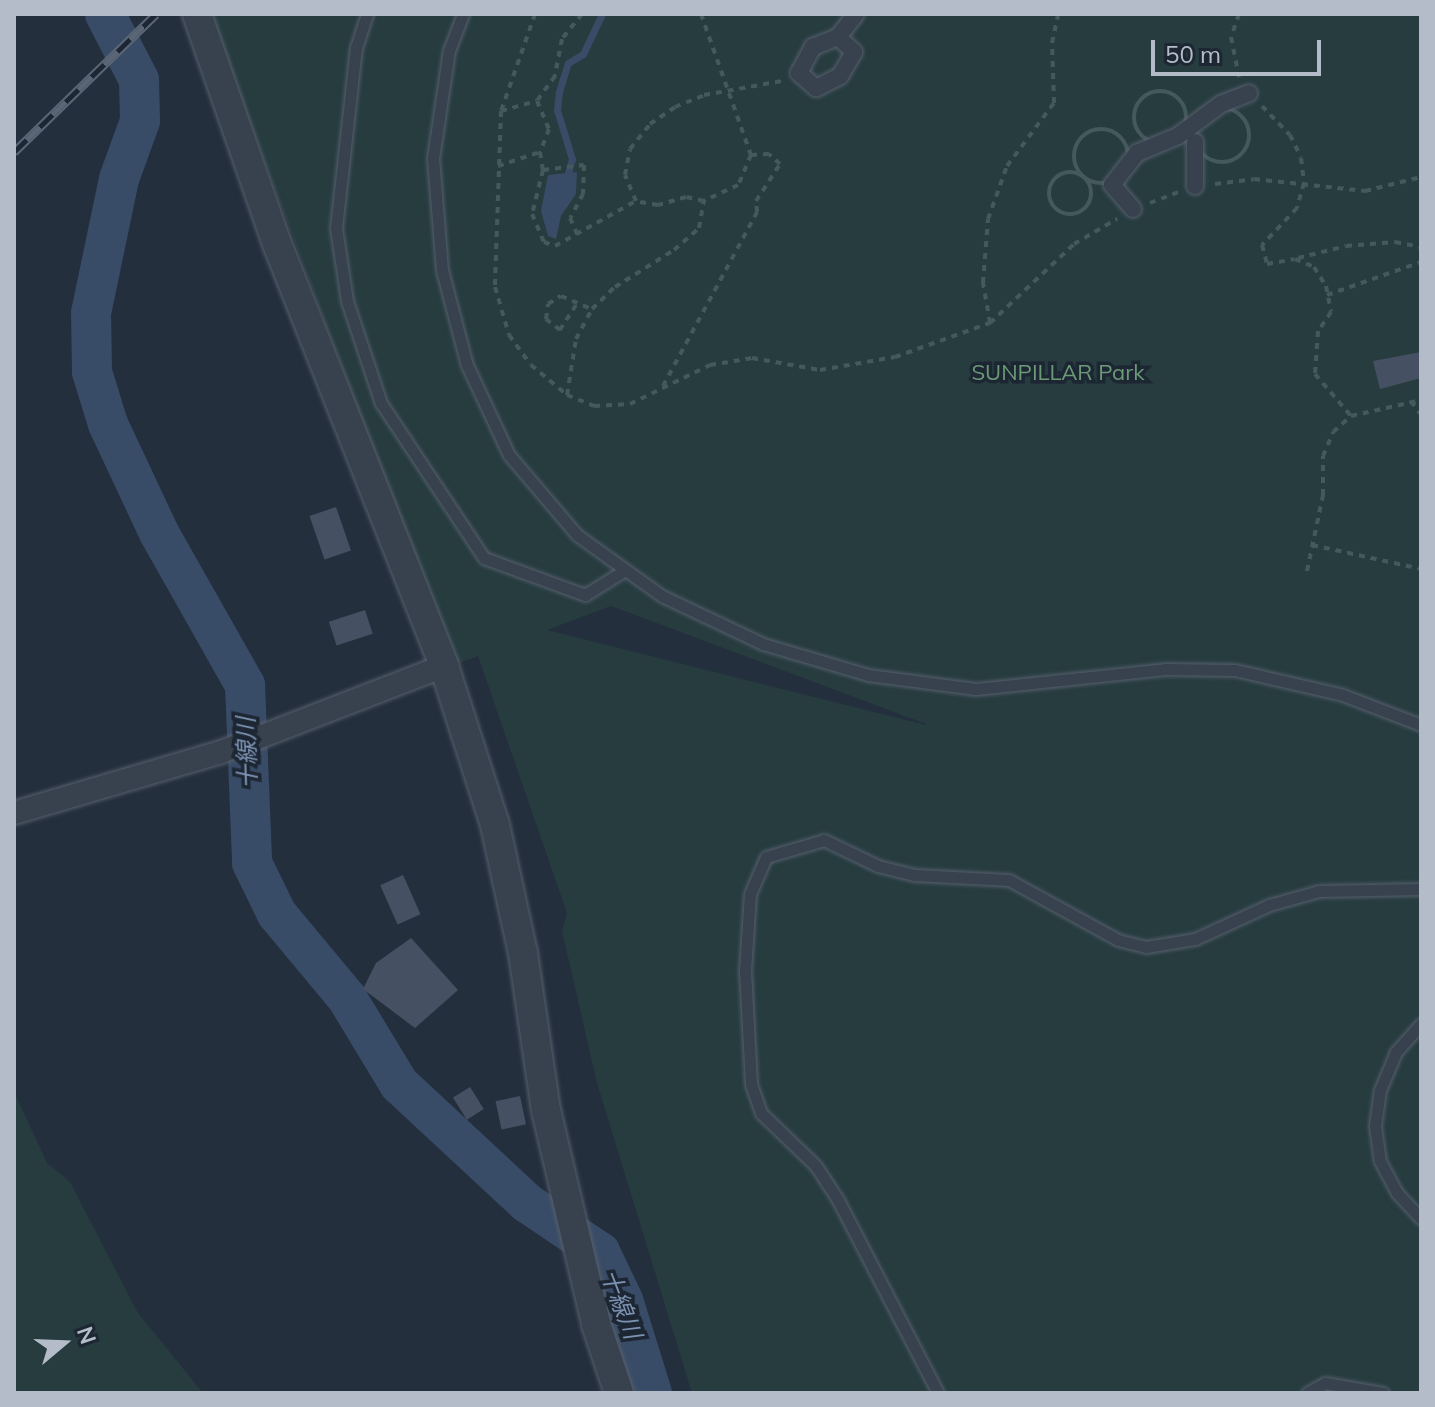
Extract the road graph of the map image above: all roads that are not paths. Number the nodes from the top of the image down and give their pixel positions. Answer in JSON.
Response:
{"nodes":[{"id":1,"x":197,"y":14,"type":"edge"},
{"id":2,"x":367,"y":14,"type":"edge"},
{"id":3,"x":463,"y":14,"type":"edge"},
{"id":4,"x":856,"y":14,"type":"edge"},
{"id":5,"x":838,"y":37,"type":"junction"},
{"id":6,"x":1249,"y":93,"type":"dead end"},
{"id":7,"x":1195,"y":142,"type":"road end"},
{"id":8,"x":1195,"y":186,"type":"road end"},
{"id":9,"x":1133,"y":209,"type":"road end"},
{"id":10,"x":625,"y":570,"type":"junction"},
{"id":11,"x":444,"y":666,"type":"junction"},
{"id":12,"x":1421,"y":725,"type":"edge"},
{"id":13,"x":14,"y":813,"type":"edge"},
{"id":14,"x":1421,"y":889,"type":"edge"},
{"id":15,"x":1421,"y":1024,"type":"edge"},
{"id":16,"x":1421,"y":1219,"type":"edge"},
{"id":17,"x":619,"y":1393,"type":"edge"},
{"id":18,"x":938,"y":1393,"type":"edge"},
{"id":19,"x":1307,"y":1393,"type":"edge"},
{"id":20,"x":1383,"y":1393,"type":"edge"}],
"edges":[{"from":1,"to":11,"type":"street"},
{"from":2,"to":10,"type":"lane"},
{"from":3,"to":10,"type":"lane"},
{"from":4,"to":5,"type":"street"},
{"from":5,"to":5,"type":"street"},
{"from":6,"to":9,"type":"street"},
{"from":7,"to":8,"type":"street"},
{"from":10,"to":12,"type":"lane"},
{"from":11,"to":13,"type":"street"},
{"from":11,"to":17,"type":"street"},
{"from":14,"to":18,"type":"lane"},
{"from":15,"to":16,"type":"lane"},
{"from":19,"to":20,"type":"lane"}]}
